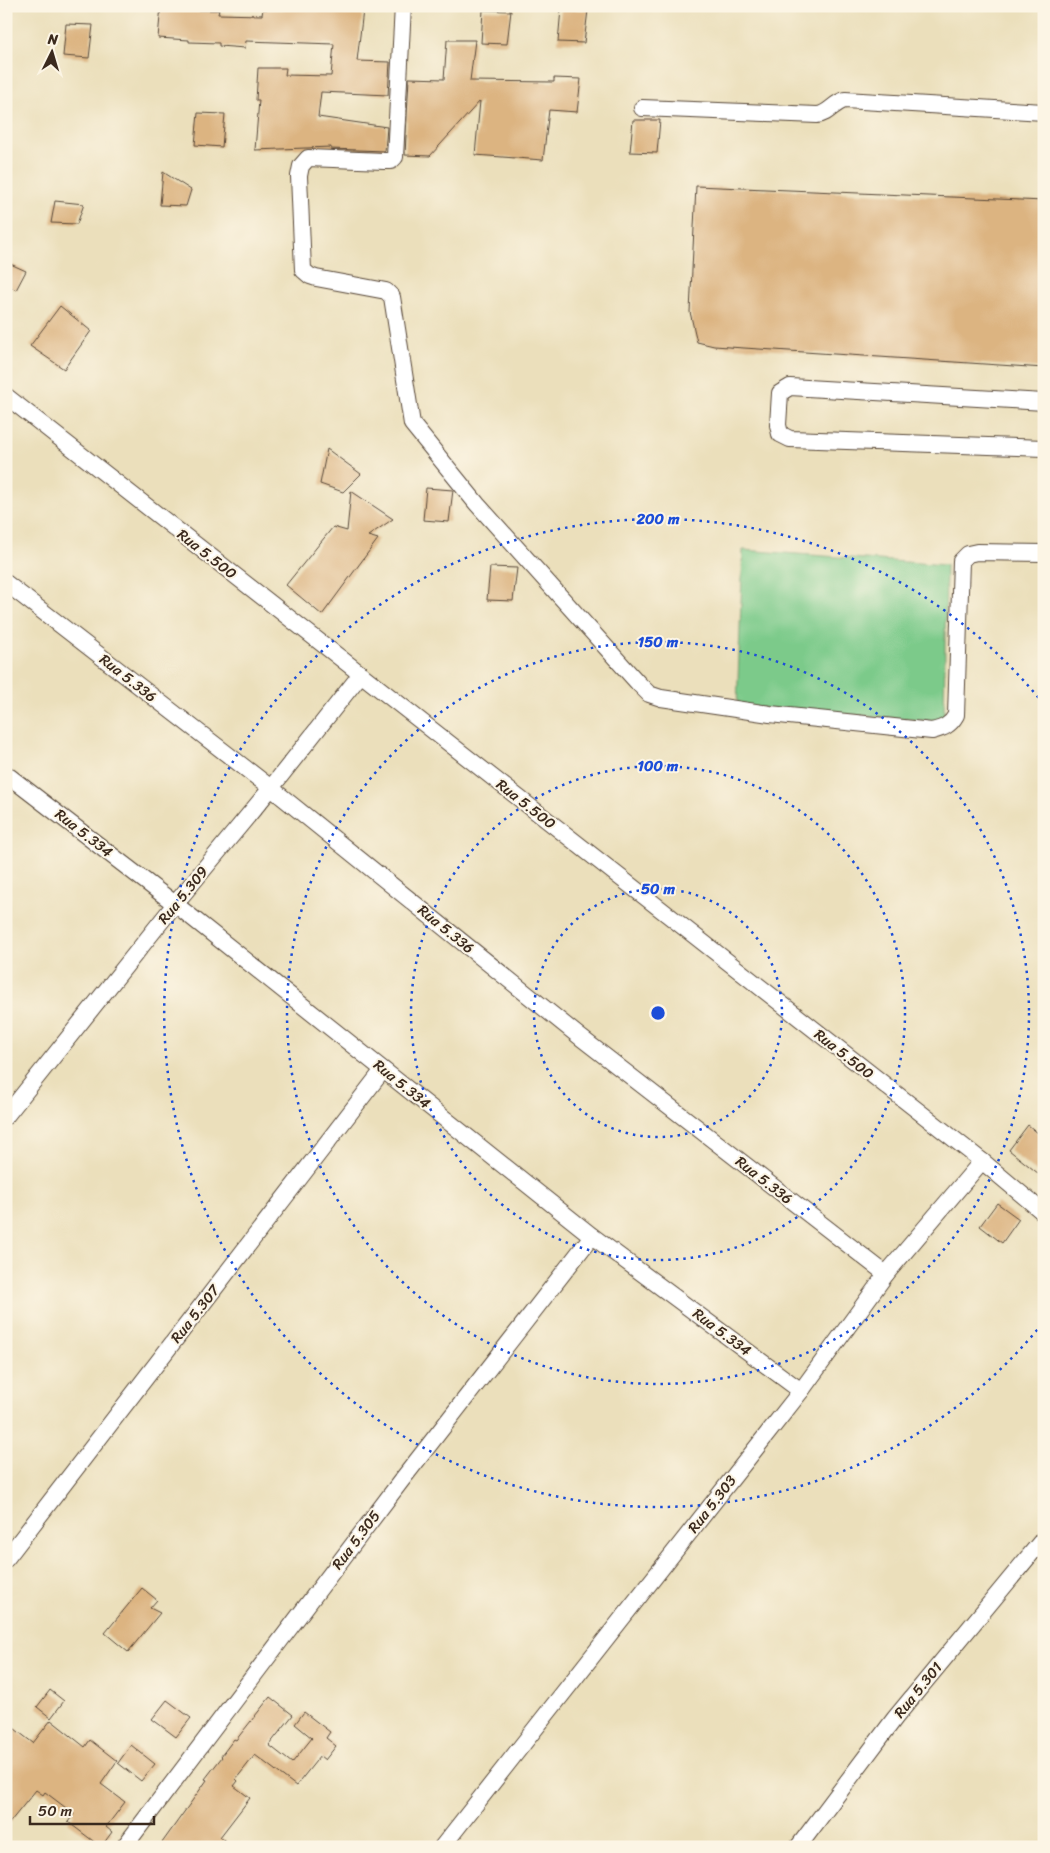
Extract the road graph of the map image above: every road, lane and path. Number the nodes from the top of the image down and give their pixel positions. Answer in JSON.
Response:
{"nodes":[{"id":1,"x":403,"y":6,"type":"edge"},
{"id":2,"x":642,"y":108,"type":"dead end"},
{"id":3,"x":1044,"y":112,"type":"edge"},
{"id":4,"x":6,"y":396,"type":"edge"},
{"id":5,"x":1044,"y":402,"type":"edge"},
{"id":6,"x":1044,"y":448,"type":"edge"},
{"id":7,"x":1044,"y":553,"type":"edge"},
{"id":8,"x":6,"y":583,"type":"edge"},
{"id":9,"x":361,"y":674,"type":"junction"},
{"id":10,"x":6,"y":774,"type":"edge"},
{"id":11,"x":271,"y":788,"type":"junction"},
{"id":12,"x":175,"y":904,"type":"junction"},
{"id":13,"x":383,"y":1070,"type":"junction"},
{"id":14,"x":6,"y":1116,"type":"edge"},
{"id":15,"x":982,"y":1161,"type":"junction"},
{"id":16,"x":1044,"y":1213,"type":"edge"},
{"id":17,"x":592,"y":1236,"type":"junction"},
{"id":18,"x":886,"y":1274,"type":"junction"},
{"id":19,"x":801,"y":1390,"type":"junction"},
{"id":20,"x":1044,"y":1538,"type":"edge"},
{"id":21,"x":6,"y":1559,"type":"edge"},
{"id":22,"x":124,"y":1847,"type":"edge"},
{"id":23,"x":442,"y":1847,"type":"edge"},
{"id":24,"x":798,"y":1847,"type":"edge"}],
"edges":[{"from":1,"to":7,"type":"street"},
{"from":2,"to":3,"type":"street"},
{"from":4,"to":9,"type":"street","name":"Rua 5.500"},
{"from":5,"to":6,"type":"street"},
{"from":8,"to":11,"type":"street","name":"Rua 5.336"},
{"from":9,"to":11,"type":"street","name":"Rua 5.309"},
{"from":9,"to":15,"type":"street","name":"Rua 5.500"},
{"from":10,"to":12,"type":"street","name":"Rua 5.334"},
{"from":11,"to":12,"type":"street","name":"Rua 5.309"},
{"from":11,"to":18,"type":"street","name":"Rua 5.336"},
{"from":12,"to":13,"type":"street","name":"Rua 5.334"},
{"from":12,"to":14,"type":"street","name":"Rua 5.309"},
{"from":13,"to":17,"type":"street","name":"Rua 5.334"},
{"from":13,"to":21,"type":"street","name":"Rua 5.307"},
{"from":15,"to":16,"type":"street","name":"Rua 5.500"},
{"from":15,"to":18,"type":"street","name":"Rua 5.303"},
{"from":17,"to":19,"type":"street","name":"Rua 5.334"},
{"from":17,"to":22,"type":"street","name":"Rua 5.305"},
{"from":18,"to":19,"type":"street","name":"Rua 5.303"},
{"from":19,"to":23,"type":"street","name":"Rua 5.303"},
{"from":20,"to":24,"type":"street","name":"Rua 5.301"}]}
